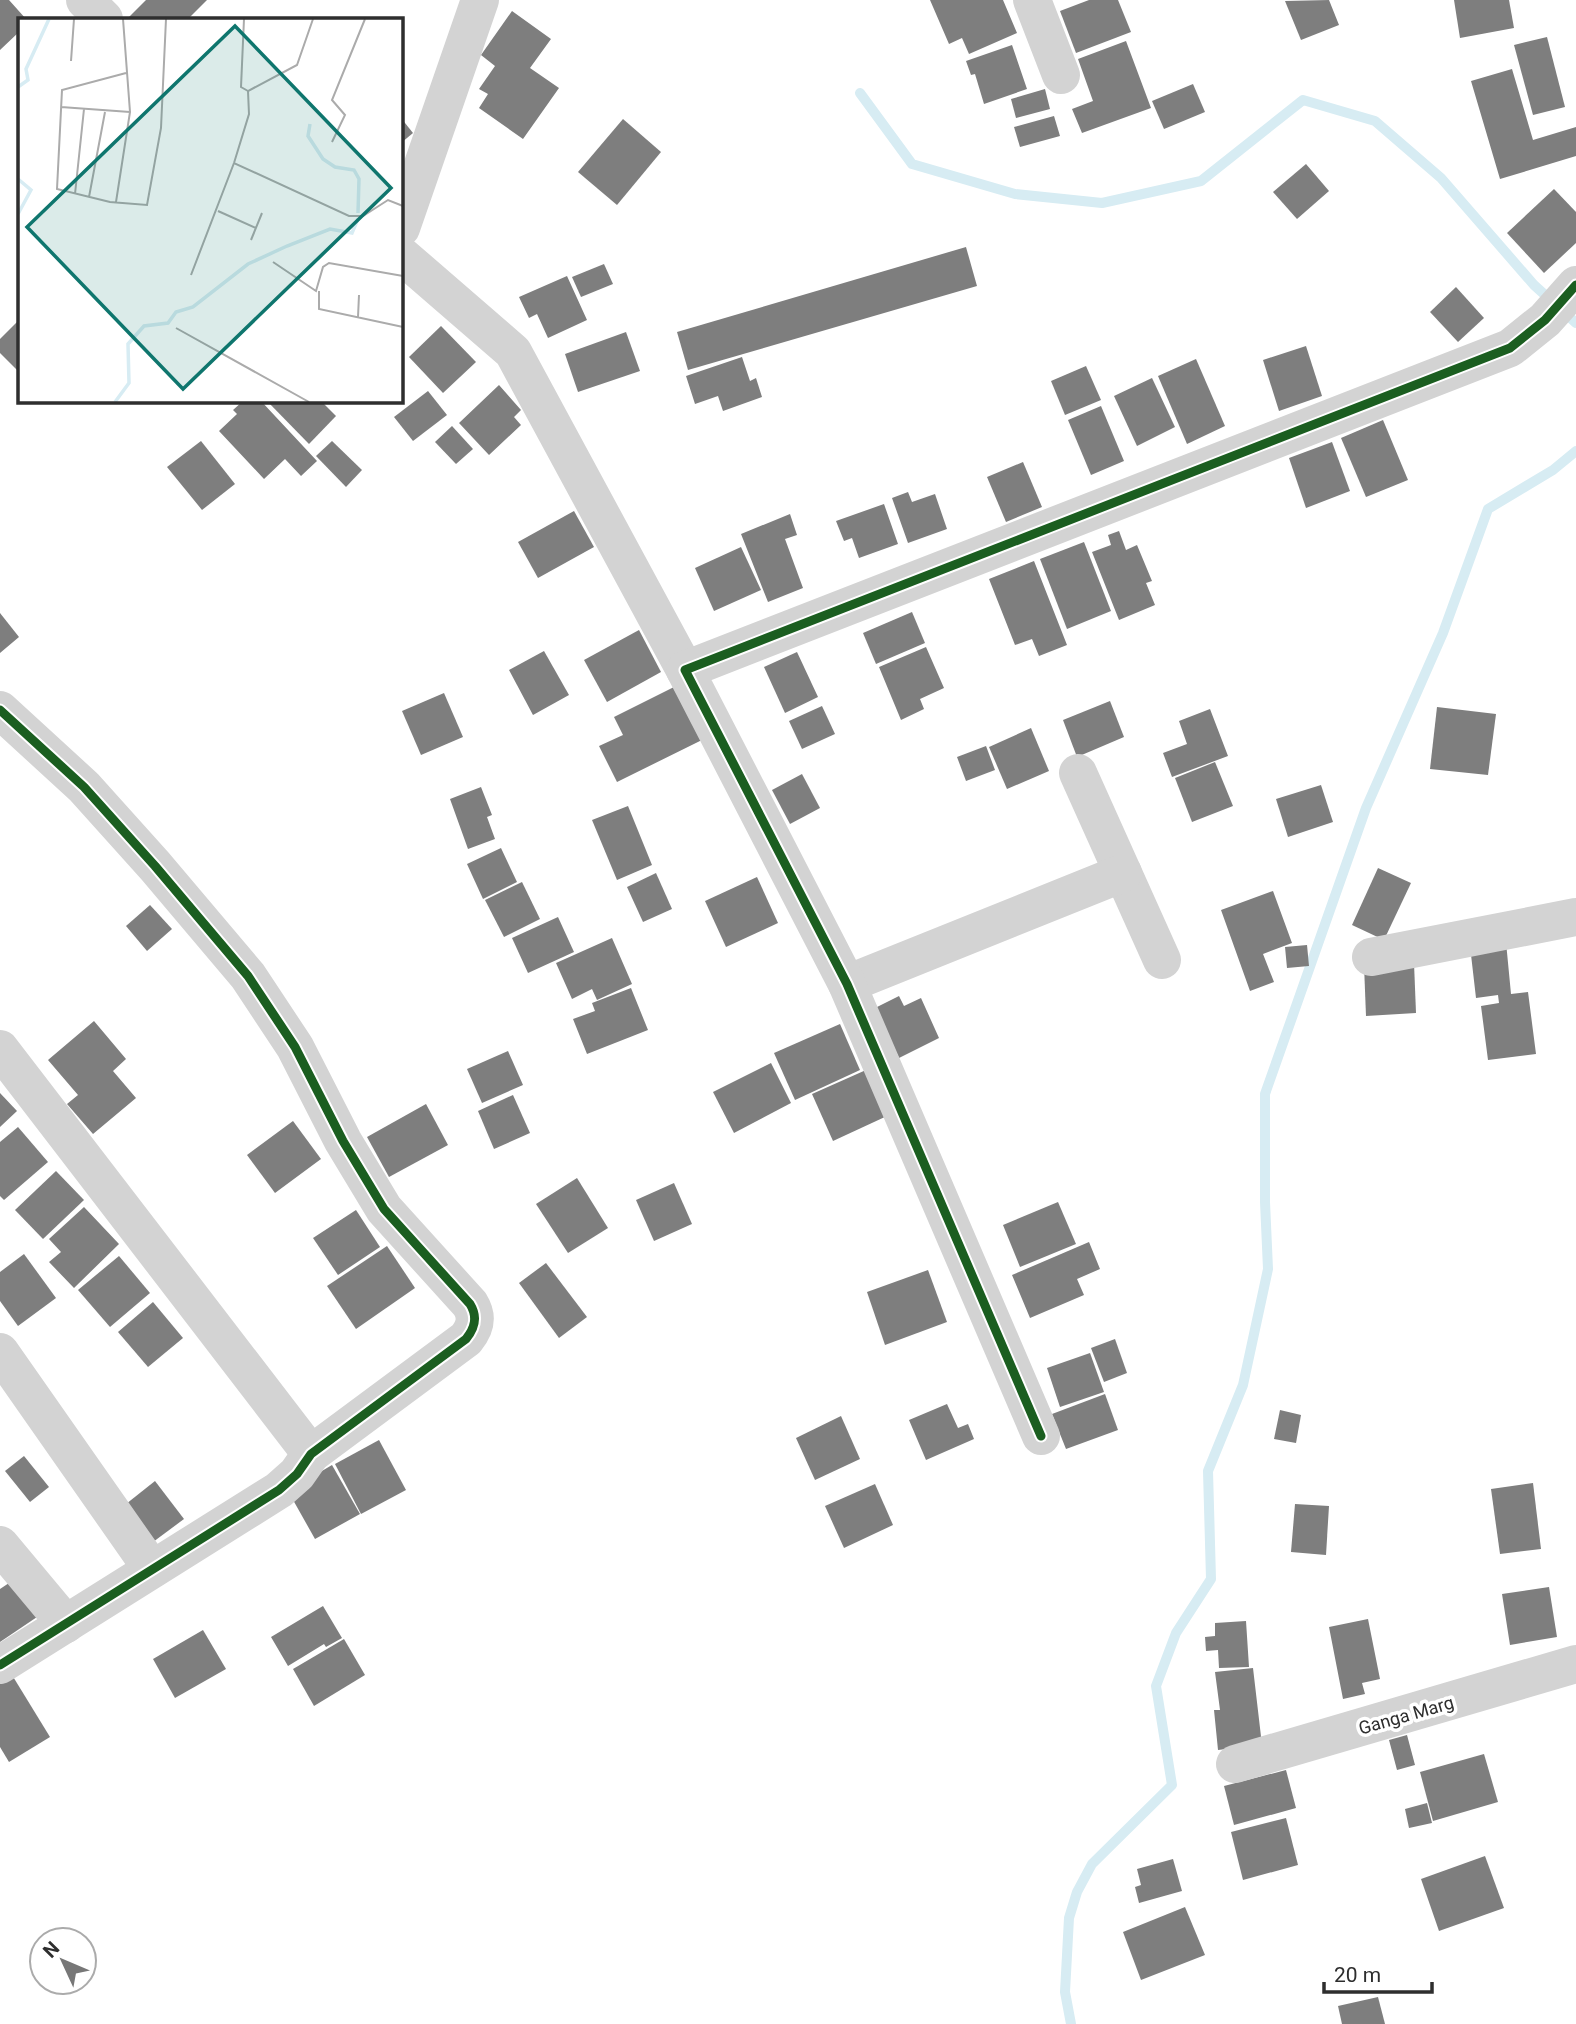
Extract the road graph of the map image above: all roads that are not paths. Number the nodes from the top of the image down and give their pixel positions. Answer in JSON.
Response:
{"nodes":[{"id":1,"x":85,"y":0,"type":"edge"},
{"id":2,"x":480,"y":0,"type":"edge"},
{"id":3,"x":1031,"y":0,"type":"edge"},
{"id":4,"x":103,"y":18,"type":"edge"},
{"id":5,"x":1061,"y":75,"type":"dead end"},
{"id":6,"x":402,"y":225,"type":"edge"},
{"id":7,"x":402,"y":256,"type":"edge"},
{"id":8,"x":1576,"y":285,"type":"edge"},
{"id":9,"x":685,"y":670,"type":"junction"},
{"id":10,"x":0,"y":710,"type":"edge"},
{"id":11,"x":1078,"y":773,"type":"dead end"},
{"id":12,"x":1123,"y":873,"type":"junction"},
{"id":13,"x":1576,"y":917,"type":"edge"},
{"id":14,"x":1371,"y":957,"type":"dead end"},
{"id":15,"x":1162,"y":960,"type":"dead end"},
{"id":16,"x":848,"y":984,"type":"junction"},
{"id":17,"x":0,"y":1049,"type":"edge"},
{"id":18,"x":0,"y":1352,"type":"edge"},
{"id":19,"x":1041,"y":1436,"type":"dead end"},
{"id":20,"x":311,"y":1454,"type":"junction"},
{"id":21,"x":0,"y":1545,"type":"edge"},
{"id":22,"x":152,"y":1569,"type":"junction"},
{"id":23,"x":66,"y":1624,"type":"junction"},
{"id":24,"x":1576,"y":1664,"type":"edge"},
{"id":25,"x":0,"y":1665,"type":"edge"},
{"id":26,"x":1235,"y":1764,"type":"dead end"}],
"edges":[{"from":1,"to":4,"type":"street"},
{"from":2,"to":6,"type":"street"},
{"from":3,"to":5,"type":"street"},
{"from":7,"to":9,"type":"street"},
{"from":8,"to":9,"type":"street"},
{"from":9,"to":16,"type":"street"},
{"from":10,"to":20,"type":"street"},
{"from":11,"to":12,"type":"street"},
{"from":12,"to":15,"type":"street"},
{"from":12,"to":16,"type":"street"},
{"from":13,"to":14,"type":"street"},
{"from":16,"to":19,"type":"street"},
{"from":17,"to":20,"type":"street"},
{"from":18,"to":22,"type":"street"},
{"from":20,"to":22,"type":"street"},
{"from":21,"to":23,"type":"street"},
{"from":22,"to":23,"type":"street"},
{"from":23,"to":25,"type":"street"},
{"from":24,"to":26,"type":"street","name":"Ganga Marg"}]}
